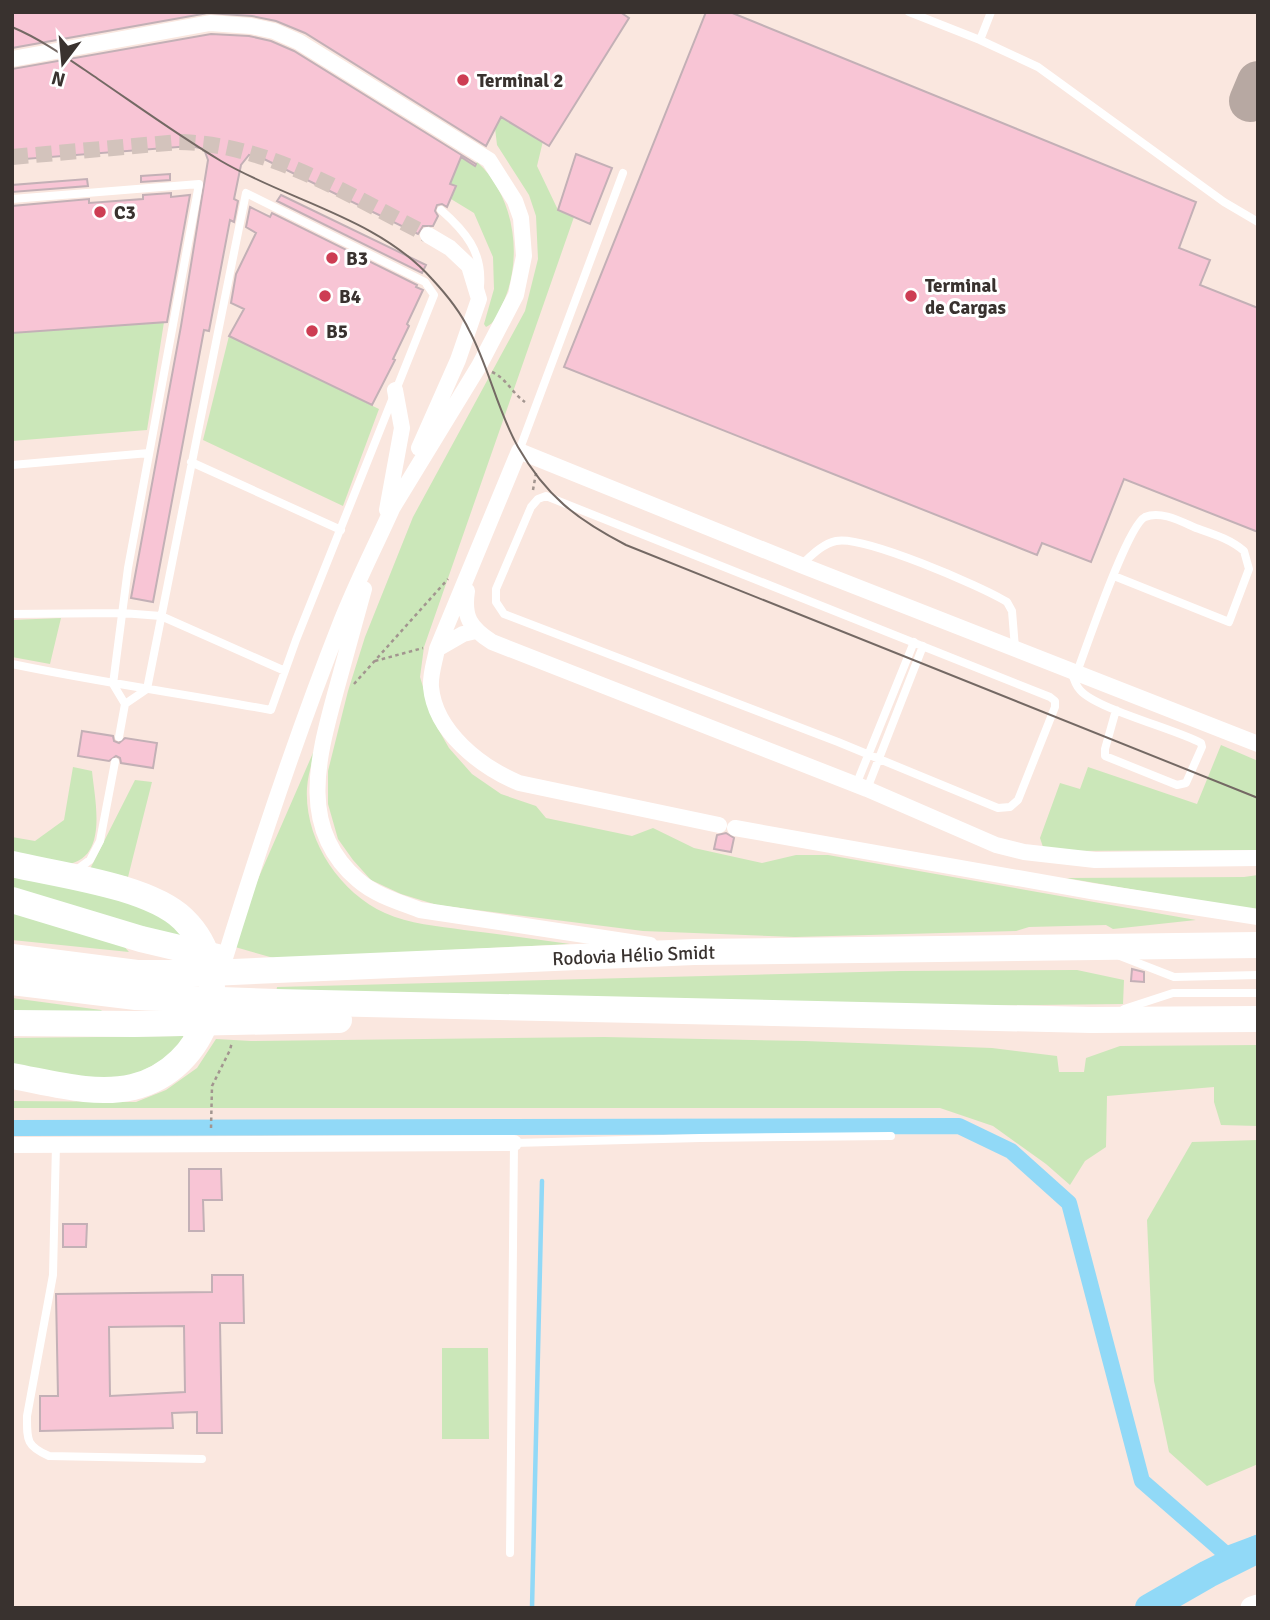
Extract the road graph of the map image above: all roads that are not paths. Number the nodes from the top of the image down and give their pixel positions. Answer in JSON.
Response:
{"nodes":[{"id":1,"x":909,"y":12,"type":"edge"},
{"id":2,"x":991,"y":12,"type":"edge"},
{"id":3,"x":980,"y":40,"type":"junction"},
{"id":4,"x":12,"y":59,"type":"edge"},
{"id":5,"x":624,"y":173,"type":"dead end"},
{"id":6,"x":12,"y":199,"type":"edge"},
{"id":7,"x":441,"y":210,"type":"dead end"},
{"id":8,"x":1258,"y":222,"type":"edge"},
{"id":9,"x":428,"y":235,"type":"tunnel mouth"},
{"id":10,"x":480,"y":299,"type":"junction"},
{"id":11,"x":395,"y":390,"type":"junction"},
{"id":12,"x":519,"y":452,"type":"junction"},
{"id":13,"x":149,"y":453,"type":"junction"},
{"id":14,"x":191,"y":462,"type":"junction"},
{"id":15,"x":12,"y":465,"type":"edge"},
{"id":16,"x":393,"y":507,"type":"junction"},
{"id":17,"x":341,"y":530,"type":"junction"},
{"id":18,"x":381,"y":534,"type":"junction"},
{"id":19,"x":801,"y":565,"type":"junction"},
{"id":20,"x":463,"y":572,"type":"junction"},
{"id":21,"x":1114,"y":576,"type":"junction"},
{"id":22,"x":122,"y":613,"type":"junction"},
{"id":23,"x":12,"y":614,"type":"edge"},
{"id":24,"x":161,"y":616,"type":"junction"},
{"id":25,"x":475,"y":631,"type":"junction"},
{"id":26,"x":914,"y":642,"type":"junction"},
{"id":27,"x":923,"y":646,"type":"junction"},
{"id":28,"x":438,"y":647,"type":"junction"},
{"id":29,"x":1015,"y":648,"type":"junction"},
{"id":30,"x":12,"y":664,"type":"edge"},
{"id":31,"x":285,"y":671,"type":"junction"},
{"id":32,"x":1074,"y":671,"type":"junction"},
{"id":33,"x":113,"y":684,"type":"junction"},
{"id":34,"x":147,"y":689,"type":"junction"},
{"id":35,"x":125,"y":704,"type":"junction"},
{"id":36,"x":1116,"y":710,"type":"junction"},
{"id":37,"x":1205,"y":724,"type":"junction"},
{"id":38,"x":119,"y":737,"type":"dead end"},
{"id":39,"x":1194,"y":740,"type":"junction"},
{"id":40,"x":1258,"y":744,"type":"edge"},
{"id":41,"x":868,"y":754,"type":"junction"},
{"id":42,"x":879,"y":759,"type":"junction"},
{"id":43,"x":116,"y":762,"type":"dead end"},
{"id":44,"x":861,"y":787,"type":"junction"},
{"id":45,"x":719,"y":825,"type":"dead end"},
{"id":46,"x":736,"y":828,"type":"dead end"},
{"id":47,"x":1258,"y":858,"type":"edge"},
{"id":48,"x":12,"y":864,"type":"edge"},
{"id":49,"x":67,"y":877,"type":"junction"},
{"id":50,"x":12,"y":900,"type":"edge"},
{"id":51,"x":1258,"y":917,"type":"edge"},
{"id":52,"x":1258,"y":946,"type":"edge"},
{"id":53,"x":1098,"y":947,"type":"junction"},
{"id":54,"x":694,"y":952,"type":"junction"},
{"id":55,"x":12,"y":957,"type":"edge"},
{"id":56,"x":277,"y":971,"type":"junction"},
{"id":57,"x":1258,"y":975,"type":"edge"},
{"id":58,"x":12,"y":982,"type":"edge"},
{"id":59,"x":136,"y":985,"type":"junction"},
{"id":60,"x":1258,"y":993,"type":"edge"},
{"id":61,"x":213,"y":996,"type":"junction"},
{"id":62,"x":276,"y":1012,"type":"junction"},
{"id":63,"x":1258,"y":1019,"type":"edge"},
{"id":64,"x":1091,"y":1020,"type":"junction"},
{"id":65,"x":12,"y":1023,"type":"edge"},
{"id":66,"x":19,"y":1082,"type":"edge"},
{"id":67,"x":891,"y":1136,"type":"dead end"},
{"id":68,"x":514,"y":1143,"type":"junction"},
{"id":69,"x":56,"y":1144,"type":"junction"},
{"id":70,"x":12,"y":1145,"type":"edge"},
{"id":71,"x":202,"y":1459,"type":"dead end"},
{"id":72,"x":510,"y":1553,"type":"dead end"},
{"id":73,"x":1258,"y":1606,"type":"edge"},
{"id":74,"x":1252,"y":1608,"type":"edge"}],
"edges":[{"from":1,"to":3,"type":"lane"},
{"from":2,"to":3,"type":"lane"},
{"from":3,"to":8,"type":"lane"},
{"from":4,"to":16,"type":"street"},
{"from":5,"to":12,"type":"lane"},
{"from":6,"to":13,"type":"lane"},
{"from":7,"to":10,"type":"lane"},
{"from":9,"to":10,"type":"street"},
{"from":10,"to":16,"type":"street"},
{"from":11,"to":14,"type":"lane"},
{"from":11,"to":17,"type":"lane"},
{"from":11,"to":18,"type":"street"},
{"from":12,"to":19,"type":"street"},
{"from":12,"to":20,"type":"street"},
{"from":13,"to":15,"type":"lane"},
{"from":13,"to":22,"type":"lane"},
{"from":14,"to":17,"type":"lane"},
{"from":14,"to":24,"type":"lane"},
{"from":16,"to":18,"type":"street"},
{"from":17,"to":31,"type":"lane"},
{"from":18,"to":54,"type":"street"},
{"from":18,"to":61,"type":"street"},
{"from":19,"to":29,"type":"street"},
{"from":19,"to":29,"type":"lane"},
{"from":20,"to":25,"type":"street"},
{"from":20,"to":28,"type":"street"},
{"from":21,"to":21,"type":"lane"},
{"from":21,"to":32,"type":"lane"},
{"from":22,"to":23,"type":"lane"},
{"from":22,"to":24,"type":"lane"},
{"from":22,"to":33,"type":"lane"},
{"from":24,"to":31,"type":"lane"},
{"from":24,"to":34,"type":"lane"},
{"from":25,"to":28,"type":"street"},
{"from":25,"to":44,"type":"street"},
{"from":26,"to":27,"type":"lane"},
{"from":26,"to":41,"type":"lane"},
{"from":26,"to":41,"type":"lane"},
{"from":27,"to":42,"type":"lane"},
{"from":27,"to":42,"type":"lane"},
{"from":28,"to":45,"type":"street"},
{"from":29,"to":32,"type":"street"},
{"from":30,"to":33,"type":"lane"},
{"from":31,"to":34,"type":"lane"},
{"from":32,"to":36,"type":"lane"},
{"from":32,"to":37,"type":"street"},
{"from":33,"to":34,"type":"lane"},
{"from":33,"to":35,"type":"lane"},
{"from":34,"to":35,"type":"lane"},
{"from":35,"to":38,"type":"lane"},
{"from":36,"to":39,"type":"lane"},
{"from":36,"to":39,"type":"lane"},
{"from":37,"to":39,"type":"lane"},
{"from":37,"to":40,"type":"street"},
{"from":41,"to":42,"type":"lane"},
{"from":41,"to":44,"type":"lane"},
{"from":42,"to":44,"type":"lane"},
{"from":43,"to":49,"type":"lane"},
{"from":44,"to":47,"type":"street"},
{"from":46,"to":51,"type":"street"},
{"from":48,"to":49,"type":"main road"},
{"from":49,"to":61,"type":"main road"},
{"from":50,"to":56,"type":"main road"},
{"from":52,"to":53,"type":"main road","name":"Rodovia Hélio Smidt"},
{"from":53,"to":54,"type":"main road","name":"Rodovia Hélio Smidt"},
{"from":53,"to":57,"type":"lane"},
{"from":54,"to":56,"type":"main road","name":"Rodovia Hélio Smidt"},
{"from":55,"to":59,"type":"main road","name":"Rodovia Hélio Smidt"},
{"from":56,"to":59,"type":"main road","name":"Rodovia Hélio Smidt"},
{"from":58,"to":59,"type":"main road","name":"Rodovia Hélio Smidt"},
{"from":59,"to":62,"type":"main road","name":"Rodovia Hélio Smidt"},
{"from":60,"to":64,"type":"lane"},
{"from":61,"to":66,"type":"main road"},
{"from":62,"to":64,"type":"main road"},
{"from":62,"to":65,"type":"main road"},
{"from":63,"to":64,"type":"main road"},
{"from":67,"to":68,"type":"lane"},
{"from":68,"to":69,"type":"street"},
{"from":68,"to":72,"type":"lane"},
{"from":69,"to":70,"type":"street"},
{"from":69,"to":71,"type":"lane"},
{"from":73,"to":74,"type":"main road"}]}
